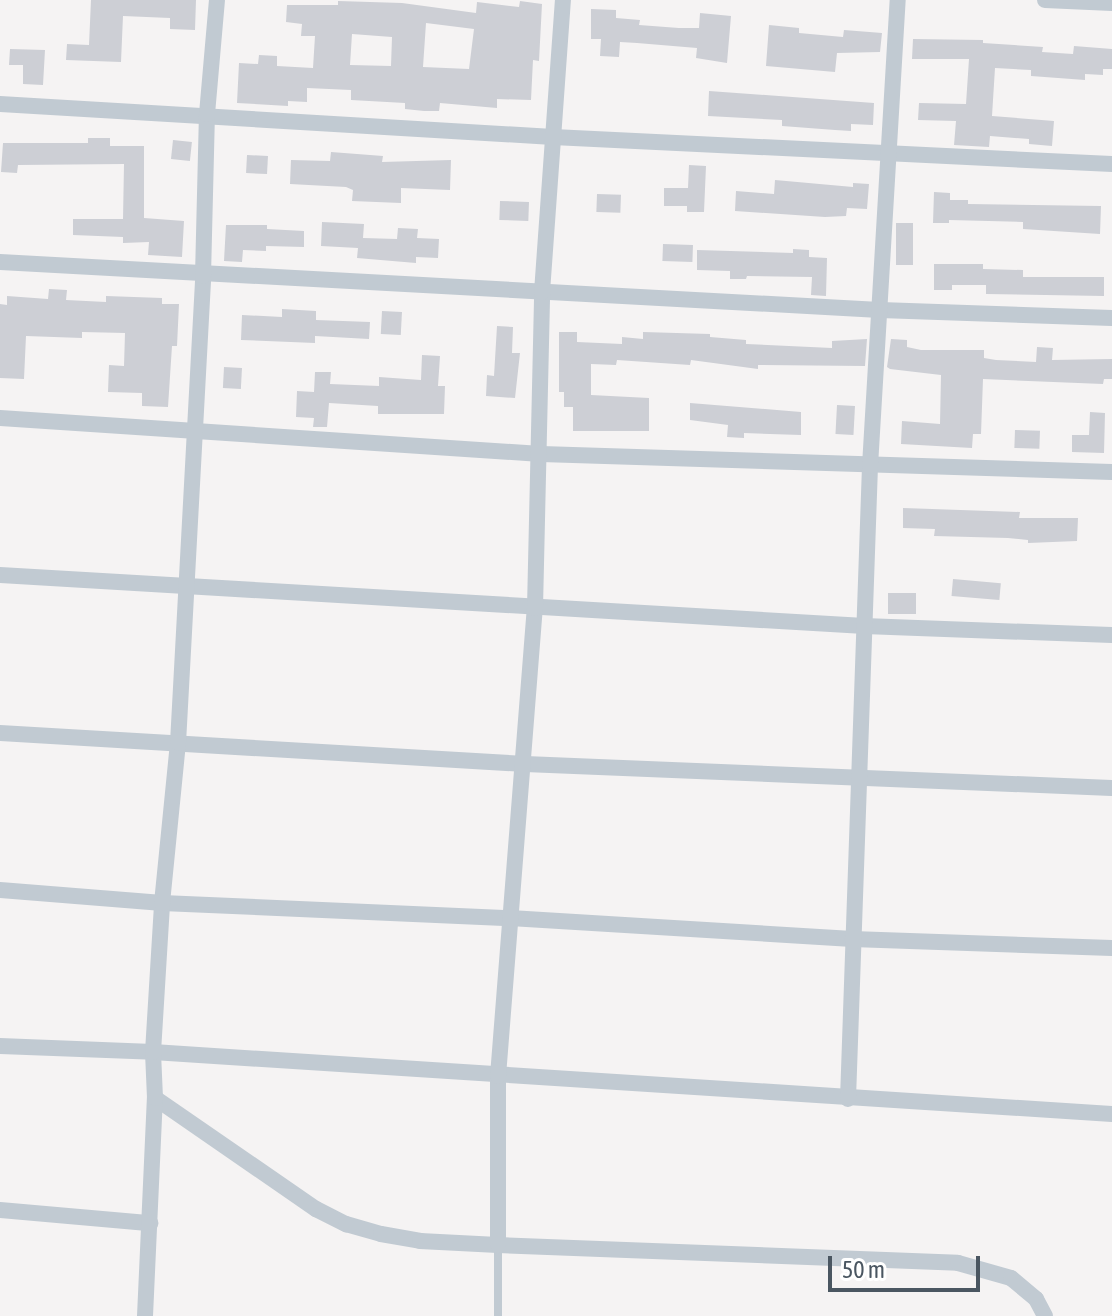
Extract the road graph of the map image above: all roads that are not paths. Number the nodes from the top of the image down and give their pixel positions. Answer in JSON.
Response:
{"nodes":[{"id":1,"x":217,"y":0,"type":"edge"},
{"id":2,"x":563,"y":0,"type":"edge"},
{"id":3,"x":898,"y":0,"type":"edge"},
{"id":4,"x":1045,"y":0,"type":"edge"},
{"id":5,"x":1112,"y":3,"type":"edge"},
{"id":6,"x":0,"y":104,"type":"edge"},
{"id":7,"x":207,"y":114,"type":"junction"},
{"id":8,"x":553,"y":137,"type":"junction"},
{"id":9,"x":888,"y":154,"type":"junction"},
{"id":10,"x":1112,"y":164,"type":"edge"},
{"id":11,"x":0,"y":262,"type":"edge"},
{"id":12,"x":203,"y":276,"type":"junction"},
{"id":13,"x":542,"y":292,"type":"junction"},
{"id":14,"x":880,"y":310,"type":"junction"},
{"id":15,"x":1112,"y":318,"type":"edge"},
{"id":16,"x":0,"y":418,"type":"edge"},
{"id":17,"x":196,"y":429,"type":"junction"},
{"id":18,"x":541,"y":454,"type":"junction"},
{"id":19,"x":870,"y":466,"type":"junction"},
{"id":20,"x":1112,"y":472,"type":"edge"},
{"id":21,"x":0,"y":575,"type":"edge"},
{"id":22,"x":185,"y":586,"type":"junction"},
{"id":23,"x":535,"y":608,"type":"junction"},
{"id":24,"x":864,"y":626,"type":"junction"},
{"id":25,"x":1112,"y":635,"type":"edge"},
{"id":26,"x":0,"y":733,"type":"edge"},
{"id":27,"x":178,"y":743,"type":"junction"},
{"id":28,"x":525,"y":764,"type":"junction"},
{"id":29,"x":858,"y":777,"type":"junction"},
{"id":30,"x":1112,"y":788,"type":"edge"},
{"id":31,"x":0,"y":890,"type":"edge"},
{"id":32,"x":162,"y":903,"type":"junction"},
{"id":33,"x":510,"y":918,"type":"junction"},
{"id":34,"x":852,"y":939,"type":"junction"},
{"id":35,"x":1112,"y":948,"type":"edge"},
{"id":36,"x":0,"y":1046,"type":"edge"},
{"id":37,"x":153,"y":1052,"type":"junction"},
{"id":38,"x":498,"y":1076,"type":"junction"},
{"id":39,"x":155,"y":1098,"type":"junction"},
{"id":40,"x":848,"y":1099,"type":"junction"},
{"id":41,"x":1112,"y":1114,"type":"edge"},
{"id":42,"x":0,"y":1210,"type":"edge"},
{"id":43,"x":150,"y":1223,"type":"junction"},
{"id":44,"x":498,"y":1245,"type":"junction"},
{"id":45,"x":145,"y":1316,"type":"edge"},
{"id":46,"x":498,"y":1316,"type":"edge"},
{"id":47,"x":1045,"y":1316,"type":"edge"}],
"edges":[{"from":1,"to":7,"type":"street"},
{"from":2,"to":8,"type":"street"},
{"from":3,"to":9,"type":"street"},
{"from":4,"to":5,"type":"street"},
{"from":6,"to":7,"type":"street"},
{"from":7,"to":8,"type":"street"},
{"from":7,"to":12,"type":"street"},
{"from":8,"to":9,"type":"street"},
{"from":8,"to":13,"type":"street"},
{"from":9,"to":10,"type":"street"},
{"from":9,"to":14,"type":"street"},
{"from":11,"to":12,"type":"street"},
{"from":12,"to":13,"type":"street"},
{"from":12,"to":17,"type":"street"},
{"from":13,"to":14,"type":"street"},
{"from":13,"to":18,"type":"street"},
{"from":14,"to":15,"type":"street"},
{"from":14,"to":19,"type":"street"},
{"from":16,"to":17,"type":"street"},
{"from":17,"to":18,"type":"street"},
{"from":17,"to":22,"type":"street"},
{"from":18,"to":19,"type":"street"},
{"from":18,"to":23,"type":"street"},
{"from":19,"to":20,"type":"street"},
{"from":19,"to":24,"type":"street"},
{"from":21,"to":22,"type":"street"},
{"from":22,"to":23,"type":"street"},
{"from":22,"to":27,"type":"street"},
{"from":23,"to":24,"type":"street"},
{"from":23,"to":28,"type":"street"},
{"from":24,"to":25,"type":"street"},
{"from":24,"to":29,"type":"street"},
{"from":26,"to":27,"type":"street"},
{"from":27,"to":28,"type":"street"},
{"from":27,"to":32,"type":"street"},
{"from":28,"to":29,"type":"street"},
{"from":28,"to":33,"type":"street"},
{"from":29,"to":30,"type":"street"},
{"from":29,"to":34,"type":"street"},
{"from":31,"to":32,"type":"street"},
{"from":32,"to":33,"type":"street"},
{"from":32,"to":37,"type":"street"},
{"from":33,"to":34,"type":"street"},
{"from":33,"to":38,"type":"street"},
{"from":34,"to":35,"type":"street"},
{"from":34,"to":40,"type":"street"},
{"from":36,"to":37,"type":"street"},
{"from":37,"to":38,"type":"street"},
{"from":37,"to":39,"type":"street"},
{"from":38,"to":40,"type":"street"},
{"from":38,"to":44,"type":"street"},
{"from":39,"to":43,"type":"street"},
{"from":39,"to":44,"type":"street"},
{"from":40,"to":41,"type":"street"},
{"from":42,"to":43,"type":"street"},
{"from":43,"to":45,"type":"street"},
{"from":44,"to":46,"type":"lane"},
{"from":44,"to":47,"type":"street"}]}
